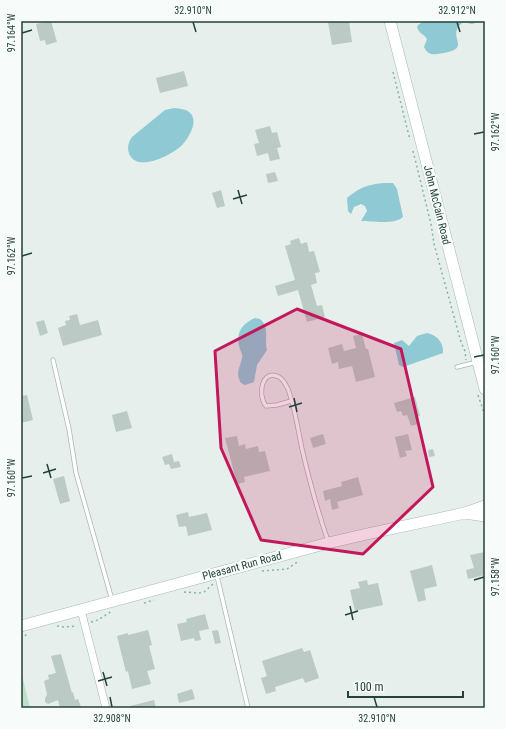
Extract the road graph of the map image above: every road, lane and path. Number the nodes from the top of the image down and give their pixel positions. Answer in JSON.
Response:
{"nodes":[{"id":1,"x":390,"y":21,"type":"edge"},
{"id":2,"x":392,"y":69,"type":"dead end"},
{"id":3,"x":411,"y":144,"type":"dead end"},
{"id":4,"x":413,"y":151,"type":"dead end"},
{"id":5,"x":53,"y":360,"type":"dead end"},
{"id":6,"x":472,"y":363,"type":"junction"},
{"id":7,"x":457,"y":367,"type":"dead end"},
{"id":8,"x":481,"y":390,"type":"edge"},
{"id":9,"x":291,"y":401,"type":"junction"},
{"id":10,"x":485,"y":416,"type":"edge"},
{"id":11,"x":485,"y":506,"type":"edge"},
{"id":12,"x":465,"y":513,"type":"junction"},
{"id":13,"x":485,"y":516,"type":"edge"},
{"id":14,"x":328,"y":543,"type":"junction"},
{"id":15,"x":300,"y":560,"type":"dead end"},
{"id":16,"x":260,"y":572,"type":"dead end"},
{"id":17,"x":217,"y":577,"type":"junction"},
{"id":18,"x":178,"y":592,"type":"dead end"},
{"id":19,"x":158,"y":599,"type":"dead end"},
{"id":20,"x":140,"y":603,"type":"dead end"},
{"id":21,"x":113,"y":605,"type":"junction"},
{"id":22,"x":81,"y":610,"type":"junction"},
{"id":23,"x":85,"y":624,"type":"junction"},
{"id":24,"x":53,"y":626,"type":"dead end"},
{"id":25,"x":25,"y":630,"type":"edge"},
{"id":26,"x":21,"y":639,"type":"edge"},
{"id":27,"x":106,"y":708,"type":"edge"},
{"id":28,"x":248,"y":708,"type":"edge"}],
"edges":[{"from":1,"to":6,"type":"main road","name":"John McCain Road"},
{"from":2,"to":3,"type":"path"},
{"from":4,"to":6,"type":"path"},
{"from":5,"to":21,"type":"lane"},
{"from":6,"to":7,"type":"lane"},
{"from":6,"to":8,"type":"main road","name":"John McCain Road"},
{"from":8,"to":10,"type":"path"},
{"from":9,"to":9,"type":"lane"},
{"from":9,"to":14,"type":"lane"},
{"from":11,"to":12,"type":"main road","name":"Pleasant Run Road"},
{"from":12,"to":13,"type":"main road","name":"Pleasant Run Road"},
{"from":12,"to":14,"type":"main road","name":"Pleasant Run Road"},
{"from":14,"to":17,"type":"main road","name":"Pleasant Run Road"},
{"from":15,"to":16,"type":"path"},
{"from":17,"to":18,"type":"path"},
{"from":17,"to":21,"type":"main road","name":"Pleasant Run Road"},
{"from":17,"to":28,"type":"lane"},
{"from":19,"to":20,"type":"path"},
{"from":21,"to":22,"type":"main road","name":"Pleasant Run Road"},
{"from":21,"to":23,"type":"path"},
{"from":22,"to":23,"type":"street"},
{"from":22,"to":25,"type":"main road","name":"Pleasant Run Road"},
{"from":23,"to":24,"type":"path"},
{"from":23,"to":27,"type":"street"},
{"from":25,"to":26,"type":"path"}]}
